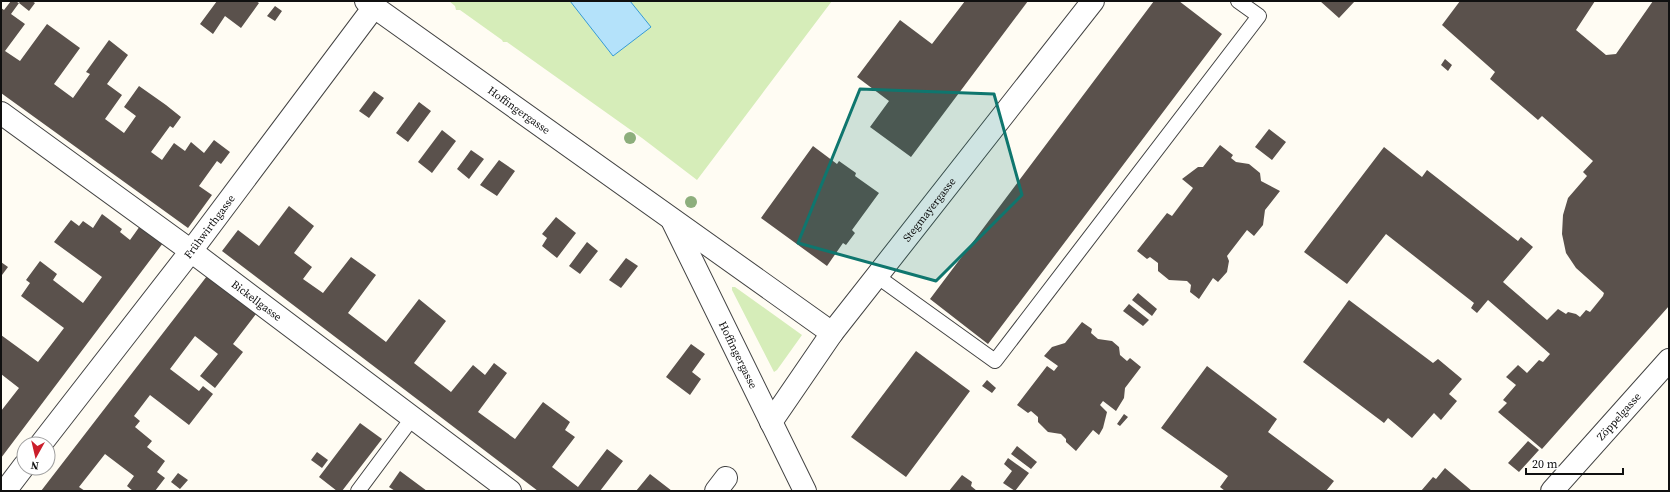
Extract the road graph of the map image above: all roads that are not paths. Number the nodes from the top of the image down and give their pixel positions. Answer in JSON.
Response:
{"nodes":[{"id":1,"x":1093,"y":1,"type":"edge"},
{"id":2,"x":1238,"y":1,"type":"edge"},
{"id":3,"x":370,"y":4,"type":"edge"},
{"id":4,"x":1,"y":113,"type":"edge"},
{"id":5,"x":672,"y":219,"type":"junction"},
{"id":6,"x":191,"y":251,"type":"junction"},
{"id":7,"x":878,"y":276,"type":"junction"},
{"id":8,"x":832,"y":333,"type":"junction"},
{"id":9,"x":1669,"y":360,"type":"edge"},
{"id":10,"x":413,"y":417,"type":"junction"},
{"id":11,"x":771,"y":422,"type":"junction"},
{"id":12,"x":47,"y":436,"type":"edge"},
{"id":13,"x":16,"y":476,"type":"edge"},
{"id":14,"x":5,"y":491,"type":"edge"},
{"id":15,"x":358,"y":491,"type":"edge"},
{"id":16,"x":510,"y":491,"type":"edge"},
{"id":17,"x":805,"y":491,"type":"edge"},
{"id":18,"x":1552,"y":491,"type":"edge"}],
"edges":[{"from":1,"to":7,"type":"street","name":"Stegmayergasse"},
{"from":2,"to":7,"type":"lane"},
{"from":3,"to":5,"type":"street","name":"Hoffingergasse"},
{"from":3,"to":6,"type":"street","name":"Frühwirthgasse"},
{"from":4,"to":6,"type":"street","name":"Bickellgasse"},
{"from":5,"to":8,"type":"street","name":"Hoffingergasse"},
{"from":5,"to":11,"type":"street","name":"Hoffingergasse"},
{"from":6,"to":10,"type":"street","name":"Bickellgasse"},
{"from":6,"to":12,"type":"street","name":"Frühwirthgasse"},
{"from":7,"to":8,"type":"street","name":"Stegmayergasse"},
{"from":8,"to":11,"type":"street","name":"Stegmayergasse"},
{"from":9,"to":18,"type":"street","name":"Zöppelgasse"},
{"from":10,"to":15,"type":"lane"},
{"from":10,"to":16,"type":"street","name":"Bickellgasse"},
{"from":11,"to":17,"type":"street","name":"Hoffingergasse"},
{"from":13,"to":14,"type":"street"}]}
